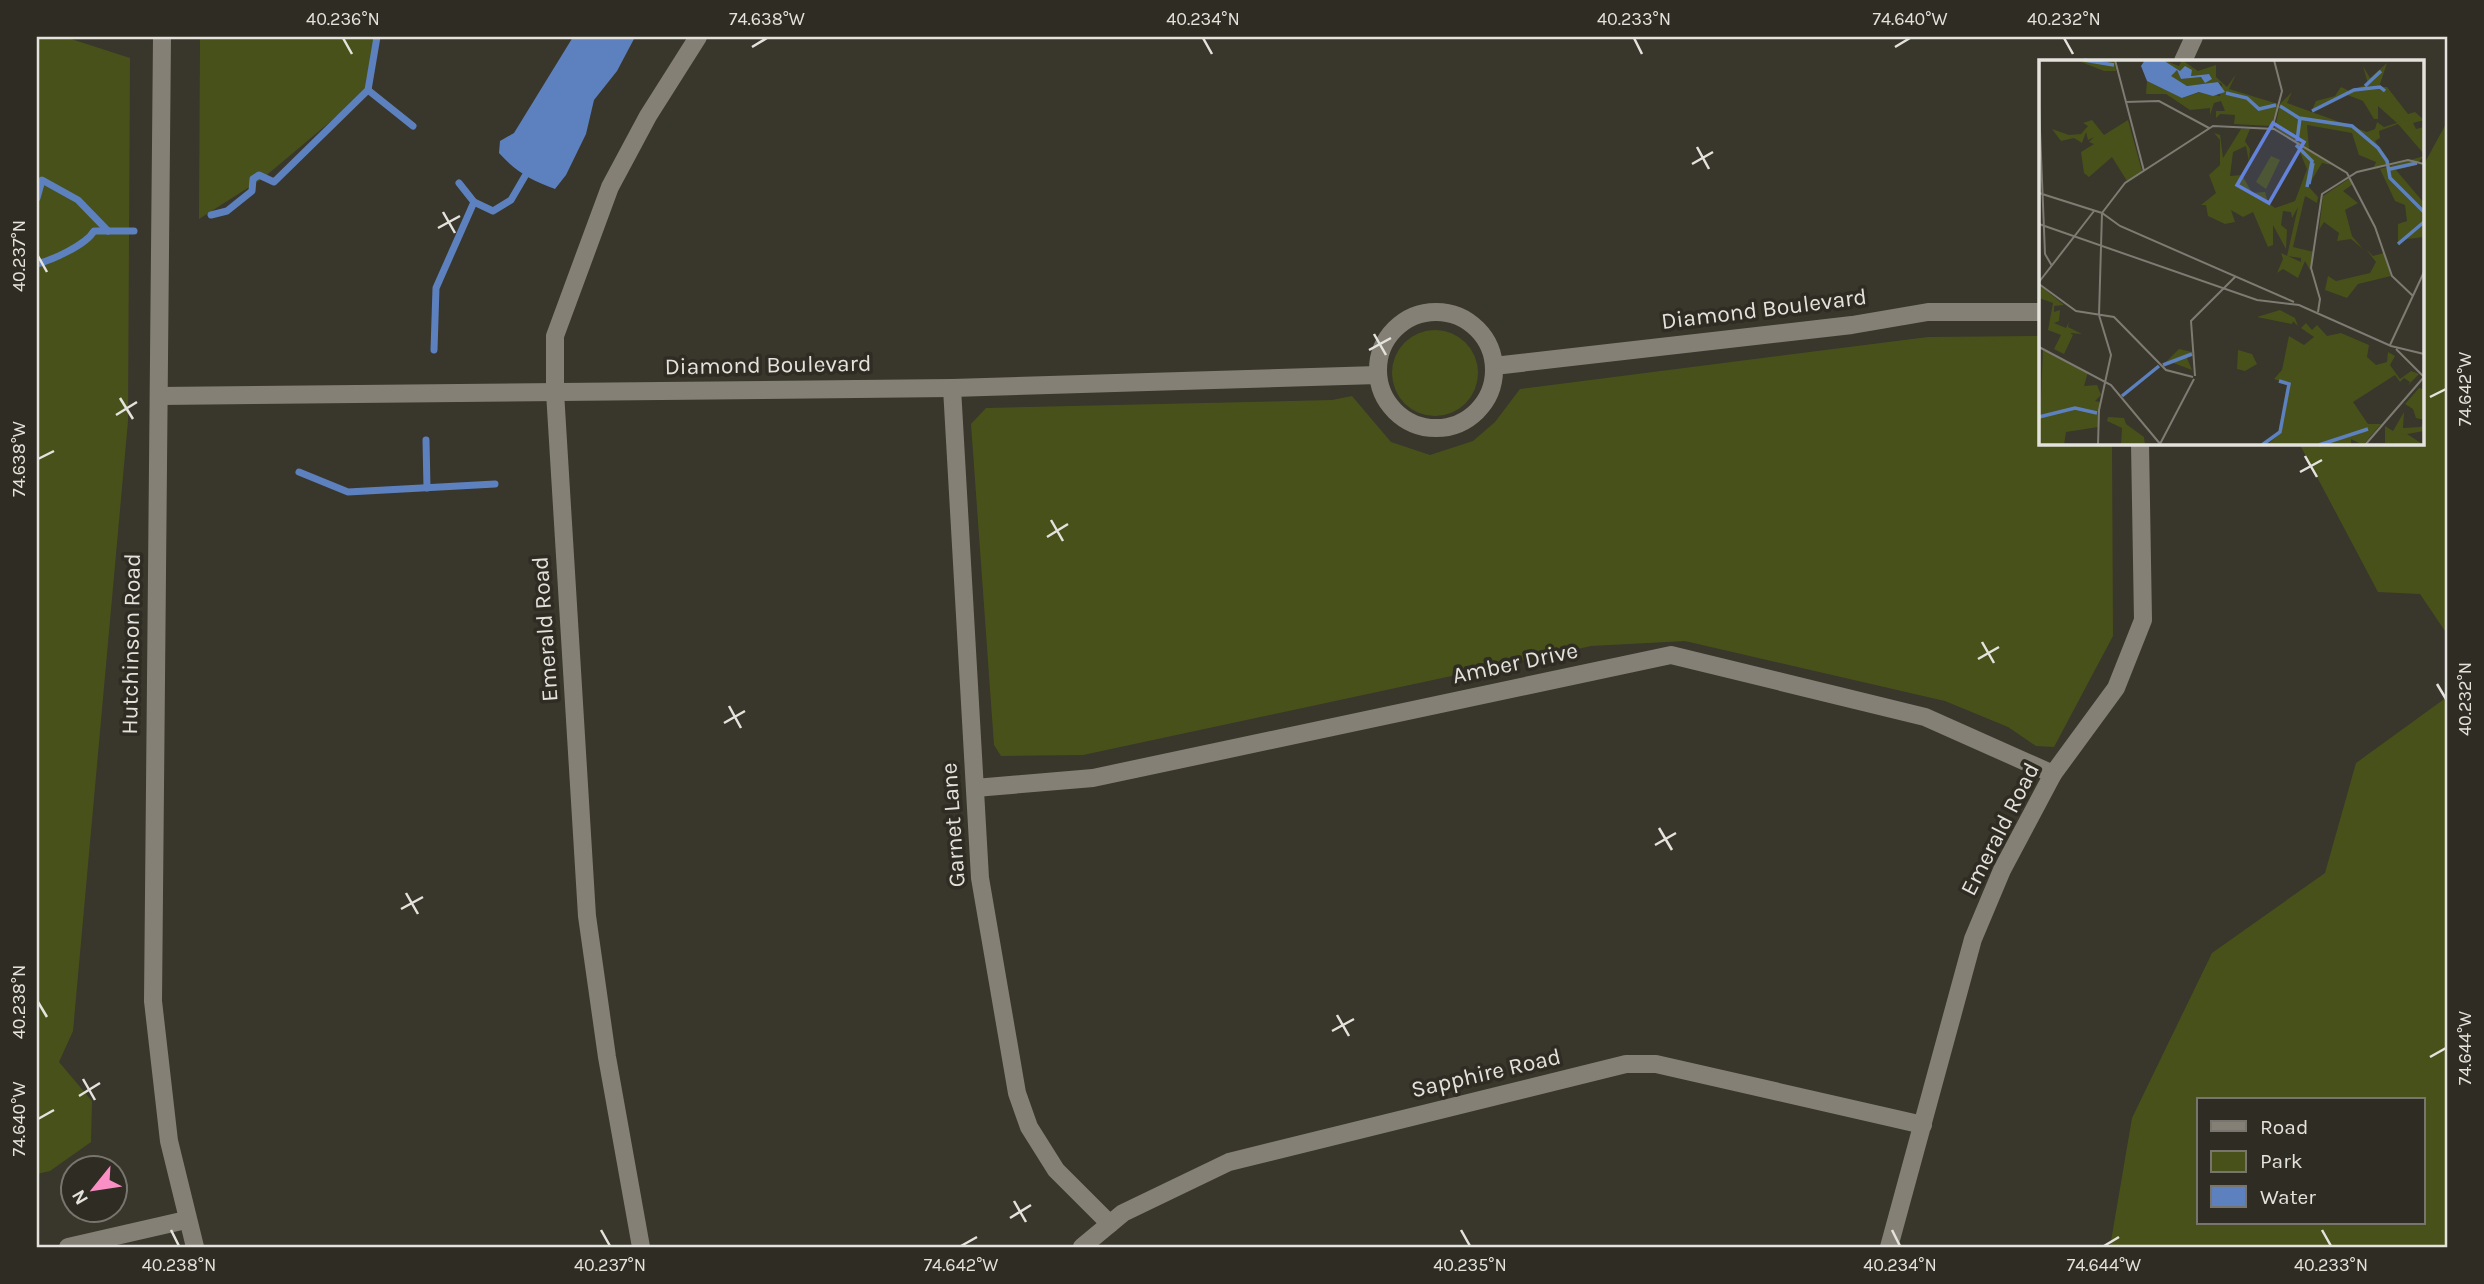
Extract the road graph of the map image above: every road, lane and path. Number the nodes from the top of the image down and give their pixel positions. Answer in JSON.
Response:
{"nodes":[{"id":1,"x":162,"y":37,"type":"edge"},
{"id":2,"x":698,"y":37,"type":"edge"},
{"id":3,"x":2194,"y":37,"type":"edge"},
{"id":4,"x":2183,"y":60,"type":"edge"},
{"id":5,"x":2039,"y":312,"type":"edge"},
{"id":6,"x":1494,"y":366,"type":"junction"},
{"id":7,"x":1378,"y":375,"type":"junction"},
{"id":8,"x":952,"y":388,"type":"junction"},
{"id":9,"x":555,"y":392,"type":"junction"},
{"id":10,"x":159,"y":396,"type":"junction"},
{"id":11,"x":2140,"y":444,"type":"edge"},
{"id":12,"x":2053,"y":775,"type":"junction"},
{"id":13,"x":975,"y":788,"type":"junction"},
{"id":14,"x":1923,"y":1125,"type":"junction"},
{"id":15,"x":186,"y":1220,"type":"junction"},
{"id":16,"x":1110,"y":1224,"type":"junction"},
{"id":17,"x":68,"y":1247,"type":"edge"},
{"id":18,"x":195,"y":1247,"type":"edge"},
{"id":19,"x":641,"y":1247,"type":"edge"},
{"id":20,"x":1082,"y":1247,"type":"edge"},
{"id":21,"x":1889,"y":1247,"type":"edge"}],
"edges":[{"from":1,"to":10,"type":"street","name":"Hutchinson Road"},
{"from":2,"to":9,"type":"street","name":"Emerald Road"},
{"from":3,"to":4,"type":"street"},
{"from":5,"to":6,"type":"street","name":"Diamond Boulevard"},
{"from":6,"to":7,"type":"street"},
{"from":6,"to":7,"type":"street"},
{"from":7,"to":8,"type":"street","name":"Diamond Boulevard"},
{"from":8,"to":9,"type":"street","name":"Diamond Boulevard"},
{"from":8,"to":13,"type":"street","name":"Garnet Lane"},
{"from":9,"to":10,"type":"street","name":"Diamond Boulevard"},
{"from":9,"to":19,"type":"street","name":"Emerald Road"},
{"from":10,"to":15,"type":"street","name":"Hutchinson Road"},
{"from":11,"to":12,"type":"street","name":"Emerald Road"},
{"from":12,"to":13,"type":"street","name":"Amber Drive"},
{"from":12,"to":14,"type":"street","name":"Emerald Road"},
{"from":13,"to":16,"type":"street","name":"Garnet Lane"},
{"from":14,"to":16,"type":"street","name":"Sapphire Road"},
{"from":14,"to":21,"type":"street","name":"Emerald Road"},
{"from":15,"to":17,"type":"street"},
{"from":15,"to":18,"type":"street","name":"Hutchinson Road"},
{"from":16,"to":20,"type":"street","name":"Sapphire Road"}]}
